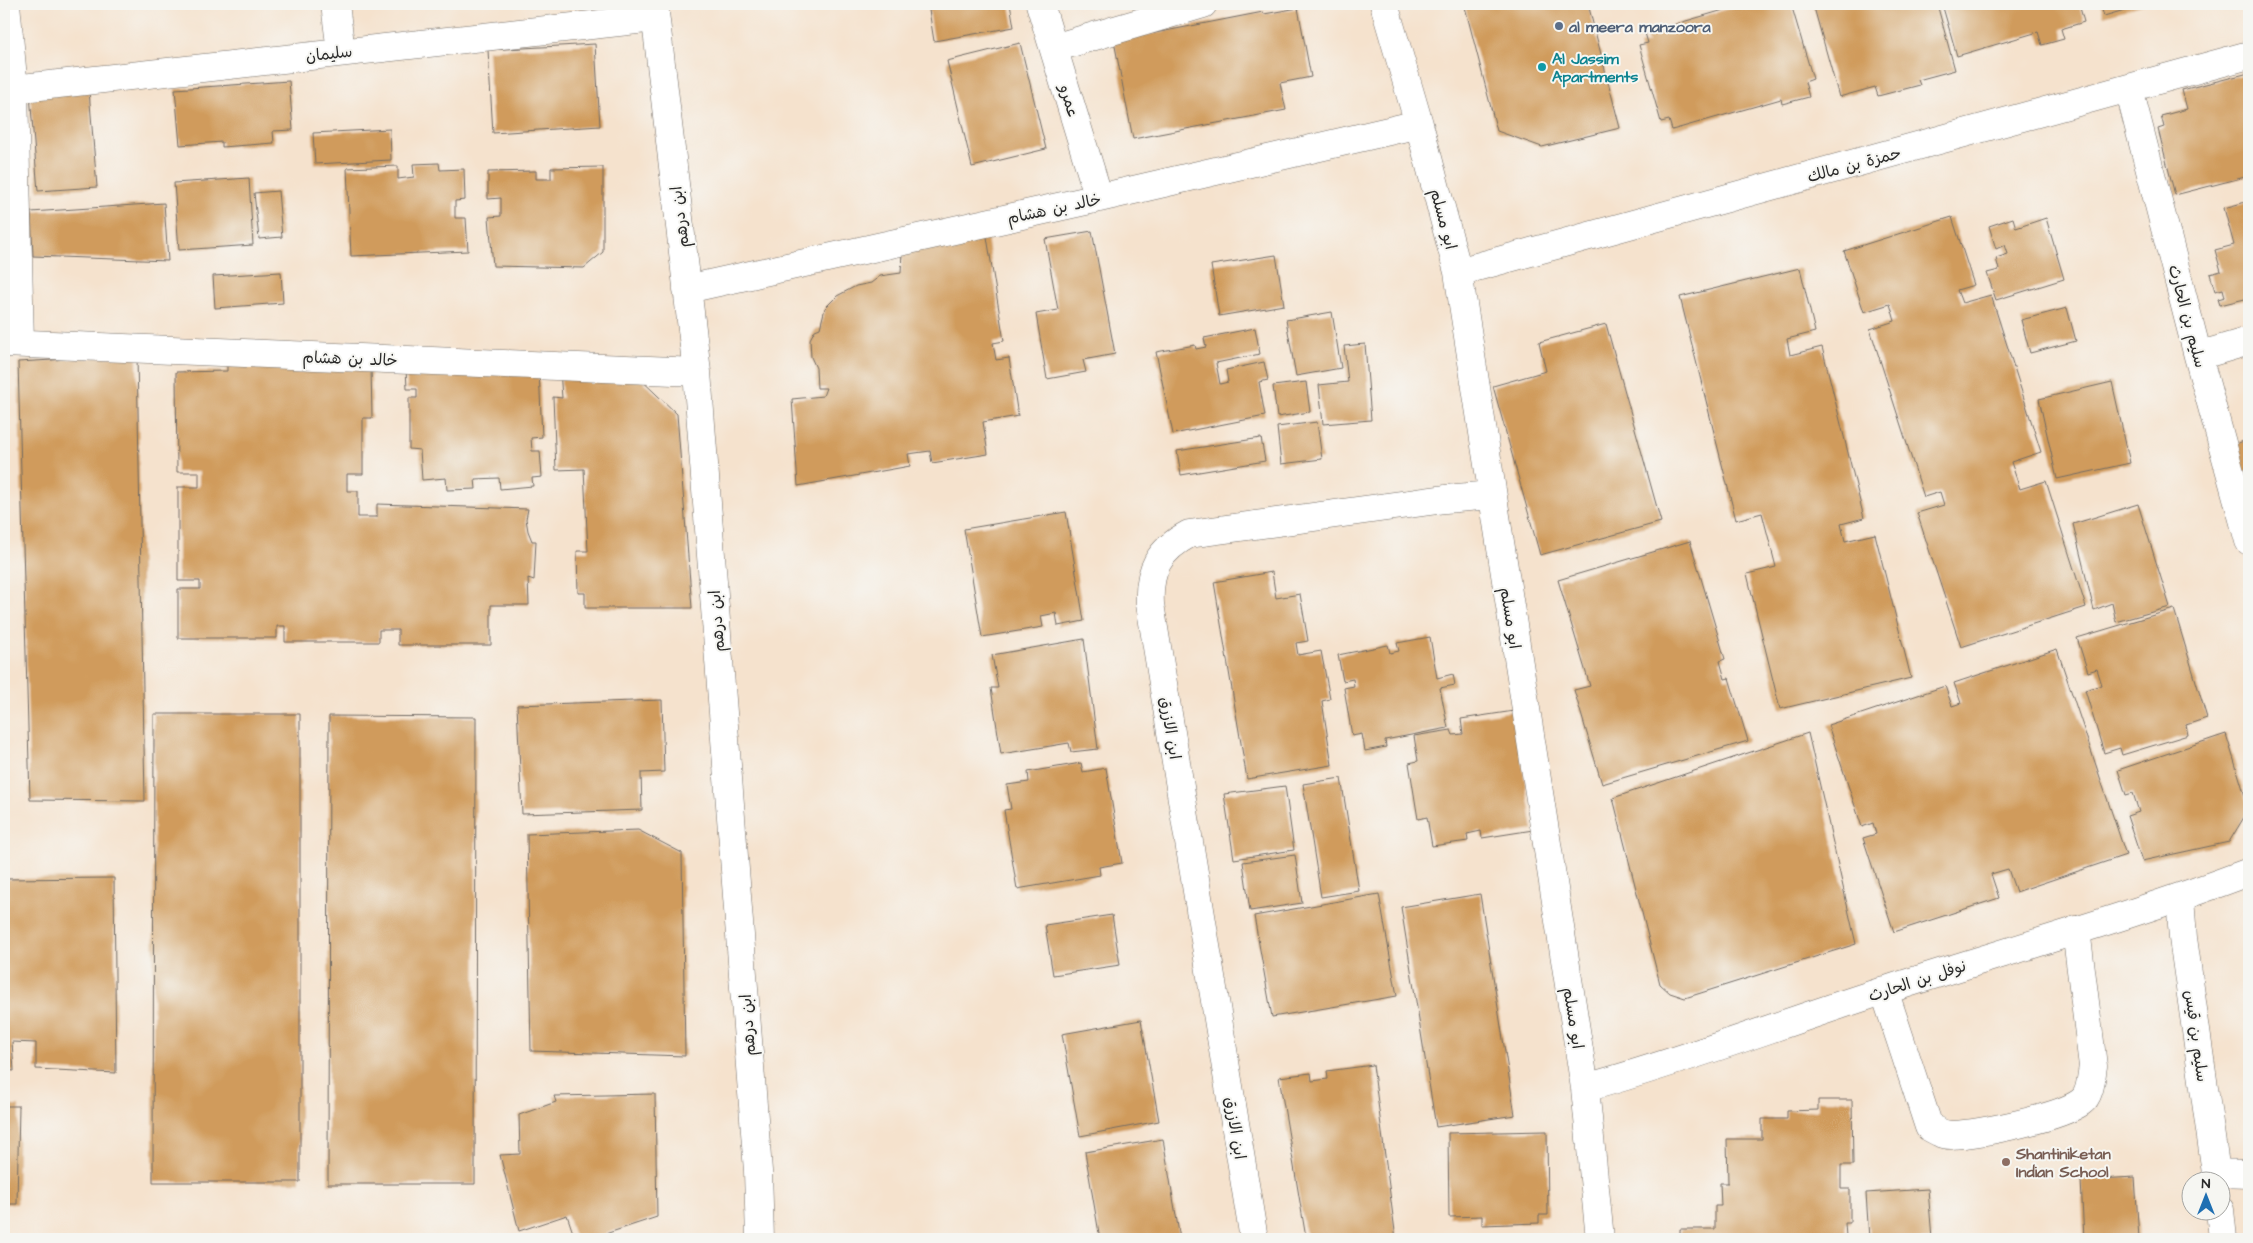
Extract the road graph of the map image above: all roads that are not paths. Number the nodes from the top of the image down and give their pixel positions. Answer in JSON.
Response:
{"nodes":[{"id":1,"x":6,"y":4,"type":"edge"},
{"id":2,"x":335,"y":4,"type":"edge"},
{"id":3,"x":1040,"y":4,"type":"edge"},
{"id":4,"x":1203,"y":4,"type":"edge"},
{"id":5,"x":1384,"y":4,"type":"edge"},
{"id":6,"x":655,"y":11,"type":"edge"},
{"id":7,"x":1054,"y":48,"type":"junction"},
{"id":8,"x":341,"y":52,"type":"junction"},
{"id":9,"x":2249,"y":55,"type":"edge"},
{"id":10,"x":9,"y":89,"type":"edge"},
{"id":11,"x":2129,"y":89,"type":"junction"},
{"id":12,"x":1419,"y":124,"type":"junction"},
{"id":13,"x":1100,"y":198,"type":"junction"},
{"id":14,"x":1458,"y":272,"type":"junction"},
{"id":15,"x":687,"y":289,"type":"junction"},
{"id":16,"x":2249,"y":341,"type":"edge"},
{"id":17,"x":12,"y":343,"type":"edge"},
{"id":18,"x":2198,"y":356,"type":"junction"},
{"id":19,"x":697,"y":372,"type":"junction"},
{"id":20,"x":1492,"y":495,"type":"junction"},
{"id":21,"x":2249,"y":542,"type":"edge"},
{"id":22,"x":2249,"y":872,"type":"edge"},
{"id":23,"x":2180,"y":898,"type":"junction"},
{"id":24,"x":2076,"y":930,"type":"junction"},
{"id":25,"x":1884,"y":990,"type":"junction"},
{"id":26,"x":1585,"y":1088,"type":"junction"},
{"id":27,"x":2216,"y":1170,"type":"edge"},
{"id":28,"x":2249,"y":1174,"type":"edge"},
{"id":29,"x":2230,"y":1176,"type":"edge"},
{"id":30,"x":2221,"y":1220,"type":"edge"},
{"id":31,"x":760,"y":1239,"type":"edge"},
{"id":32,"x":1254,"y":1239,"type":"edge"},
{"id":33,"x":1600,"y":1239,"type":"edge"},
{"id":34,"x":2223,"y":1239,"type":"edge"}],
"edges":[{"from":1,"to":10,"type":"street"},
{"from":2,"to":8,"type":"street"},
{"from":3,"to":7,"type":"street","name":"عمرو"},
{"from":4,"to":7,"type":"street"},
{"from":5,"to":12,"type":"street","name":"ابو مسلم"},
{"from":6,"to":8,"type":"street","name":"سليمان"},
{"from":6,"to":15,"type":"street","name":"ابن درهم"},
{"from":7,"to":13,"type":"street","name":"عمرو"},
{"from":8,"to":10,"type":"street","name":"سليمان"},
{"from":9,"to":11,"type":"street","name":"حمزة بن مالك"},
{"from":10,"to":17,"type":"street"},
{"from":11,"to":14,"type":"street","name":"حمزة بن مالك"},
{"from":11,"to":18,"type":"street","name":"سليم بن الحارث"},
{"from":12,"to":13,"type":"street","name":"خالد بن هشام"},
{"from":12,"to":14,"type":"street","name":"ابو مسلم"},
{"from":13,"to":15,"type":"street","name":"خالد بن هشام"},
{"from":14,"to":20,"type":"street","name":"ابو مسلم"},
{"from":15,"to":19,"type":"street","name":"ابن درهم"},
{"from":16,"to":18,"type":"street"},
{"from":17,"to":19,"type":"street","name":"خالد بن هشام"},
{"from":18,"to":21,"type":"street","name":"سليم بن الحارث"},
{"from":19,"to":31,"type":"street","name":"ابن درهم"},
{"from":20,"to":26,"type":"street","name":"ابو مسلم"},
{"from":20,"to":32,"type":"street","name":"ابن الازرق"},
{"from":22,"to":23,"type":"street","name":"نوفل بن الحارث"},
{"from":23,"to":24,"type":"street","name":"نوفل بن الحارث"},
{"from":23,"to":27,"type":"street","name":"سليم بن قيس"},
{"from":24,"to":25,"type":"street","name":"نوفل بن الحارث"},
{"from":24,"to":25,"type":"street"},
{"from":25,"to":26,"type":"street","name":"نوفل بن الحارث"},
{"from":26,"to":33,"type":"street","name":"ابو مسلم"},
{"from":28,"to":29,"type":"street","name":"سليم بن قيس"},
{"from":30,"to":34,"type":"street"}]}
